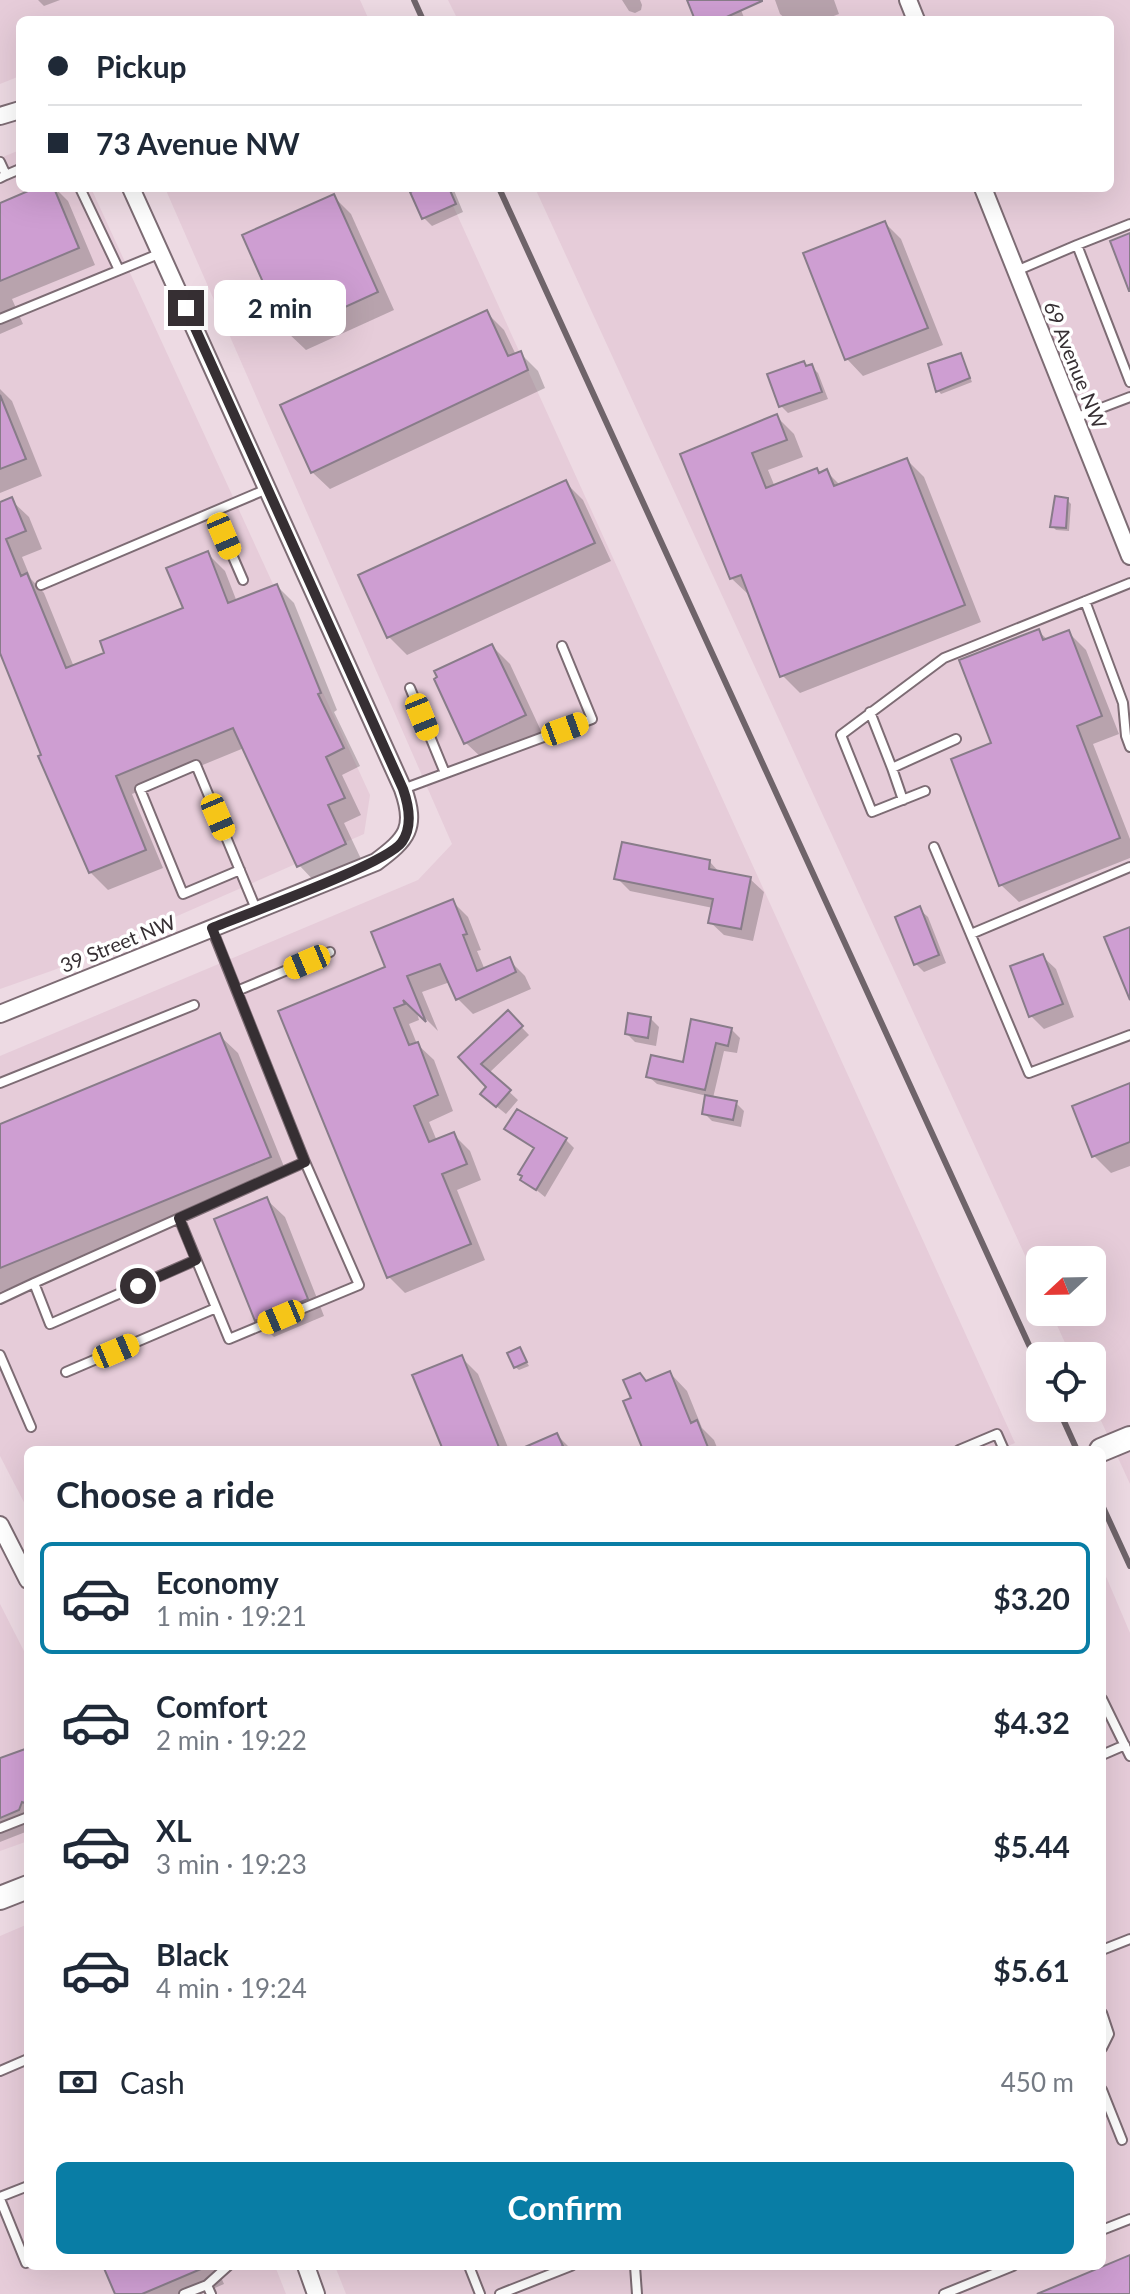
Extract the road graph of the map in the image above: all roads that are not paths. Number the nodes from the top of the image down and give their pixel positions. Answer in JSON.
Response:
{"nodes":[{"id":1,"x":0,"y":162,"type":"edge"},
{"id":2,"x":3,"y":176,"type":"edge"},
{"id":3,"x":82,"y":192,"type":"edge"},
{"id":4,"x":133,"y":192,"type":"edge"},
{"id":5,"x":985,"y":192,"type":"edge"},
{"id":6,"x":1130,"y":224,"type":"edge"},
{"id":7,"x":1077,"y":245,"type":"junction"},
{"id":8,"x":161,"y":253,"type":"junction"},
{"id":9,"x":119,"y":270,"type":"junction"},
{"id":10,"x":1016,"y":271,"type":"junction"},
{"id":11,"x":0,"y":319,"type":"edge"},
{"id":12,"x":1130,"y":382,"type":"edge"},
{"id":13,"x":1130,"y":397,"type":"edge"},
{"id":14,"x":1075,"y":418,"type":"junction"},
{"id":15,"x":267,"y":489,"type":"junction"},
{"id":16,"x":214,"y":513,"type":"junction"},
{"id":17,"x":1130,"y":556,"type":"edge"},
{"id":18,"x":243,"y":580,"type":"dead end"},
{"id":19,"x":1130,"y":583,"type":"edge"},
{"id":20,"x":41,"y":585,"type":"dead end"},
{"id":21,"x":1085,"y":601,"type":"junction"},
{"id":22,"x":562,"y":646,"type":"dead end"},
{"id":23,"x":410,"y":688,"type":"dead end"},
{"id":24,"x":870,"y":712,"type":"junction"},
{"id":25,"x":1128,"y":735,"type":"edge"},
{"id":26,"x":956,"y":739,"type":"dead end"},
{"id":27,"x":1130,"y":747,"type":"edge"},
{"id":28,"x":892,"y":768,"type":"junction"},
{"id":29,"x":445,"y":773,"type":"junction"},
{"id":30,"x":403,"y":789,"type":"junction"},
{"id":31,"x":925,"y":791,"type":"dead end"},
{"id":32,"x":903,"y":800,"type":"junction"},
{"id":33,"x":934,"y":847,"type":"dead end"},
{"id":34,"x":1130,"y":867,"type":"edge"},
{"id":35,"x":240,"y":870,"type":"junction"},
{"id":36,"x":256,"y":909,"type":"junction"},
{"id":37,"x":212,"y":928,"type":"junction"},
{"id":38,"x":971,"y":934,"type":"junction"},
{"id":39,"x":330,"y":952,"type":"dead end"},
{"id":40,"x":237,"y":991,"type":"junction"},
{"id":41,"x":194,"y":1005,"type":"dead end"},
{"id":42,"x":0,"y":1014,"type":"edge"},
{"id":43,"x":1130,"y":1035,"type":"edge"},
{"id":44,"x":0,"y":1083,"type":"edge"},
{"id":45,"x":305,"y":1162,"type":"junction"},
{"id":46,"x":179,"y":1218,"type":"junction"},
{"id":47,"x":196,"y":1260,"type":"junction"},
{"id":48,"x":34,"y":1283,"type":"junction"},
{"id":49,"x":0,"y":1299,"type":"edge"},
{"id":50,"x":216,"y":1308,"type":"junction"},
{"id":51,"x":0,"y":1355,"type":"edge"},
{"id":52,"x":66,"y":1372,"type":"dead end"},
{"id":53,"x":31,"y":1427,"type":"dead end"},
{"id":54,"x":1130,"y":1438,"type":"edge"},
{"id":55,"x":968,"y":1446,"type":"edge"},
{"id":56,"x":1002,"y":1446,"type":"edge"},
{"id":57,"x":1106,"y":1448,"type":"edge"},
{"id":58,"x":0,"y":1525,"type":"edge"},
{"id":59,"x":24,"y":1572,"type":"edge"},
{"id":60,"x":1106,"y":1707,"type":"edge"},
{"id":61,"x":1125,"y":1745,"type":"junction"},
{"id":62,"x":1106,"y":1753,"type":"edge"},
{"id":63,"x":1130,"y":1756,"type":"edge"},
{"id":64,"x":24,"y":1819,"type":"edge"},
{"id":65,"x":0,"y":1828,"type":"edge"},
{"id":66,"x":24,"y":1889,"type":"edge"},
{"id":67,"x":0,"y":1898,"type":"edge"},
{"id":68,"x":1130,"y":1939,"type":"edge"},
{"id":69,"x":1106,"y":1948,"type":"edge"},
{"id":70,"x":24,"y":2061,"type":"edge"},
{"id":71,"x":0,"y":2071,"type":"edge"},
{"id":72,"x":1106,"y":2100,"type":"edge"},
{"id":73,"x":1122,"y":2140,"type":"dead end"},
{"id":74,"x":24,"y":2188,"type":"edge"},
{"id":75,"x":0,"y":2198,"type":"edge"},
{"id":76,"x":1130,"y":2219,"type":"edge"},
{"id":77,"x":1106,"y":2228,"type":"edge"},
{"id":78,"x":24,"y":2258,"type":"edge"},
{"id":79,"x":225,"y":2270,"type":"edge"},
{"id":80,"x":307,"y":2270,"type":"edge"},
{"id":81,"x":471,"y":2270,"type":"edge"},
{"id":82,"x":561,"y":2270,"type":"edge"},
{"id":83,"x":635,"y":2270,"type":"edge"},
{"id":84,"x":1003,"y":2270,"type":"edge"},
{"id":85,"x":209,"y":2290,"type":"edge"},
{"id":86,"x":184,"y":2294,"type":"edge"},
{"id":87,"x":316,"y":2294,"type":"edge"},
{"id":88,"x":480,"y":2294,"type":"edge"},
{"id":89,"x":500,"y":2294,"type":"edge"},
{"id":90,"x":637,"y":2294,"type":"edge"},
{"id":91,"x":944,"y":2294,"type":"edge"}],
"edges":[{"from":1,"to":2,"type":"lane"},
{"from":3,"to":9,"type":"lane"},
{"from":4,"to":8,"type":"street"},
{"from":5,"to":10,"type":"street","name":"69 Avenue NW"},
{"from":6,"to":7,"type":"lane"},
{"from":7,"to":10,"type":"lane"},
{"from":7,"to":12,"type":"lane"},
{"from":8,"to":9,"type":"lane"},
{"from":8,"to":15,"type":"street"},
{"from":9,"to":11,"type":"lane"},
{"from":10,"to":14,"type":"street","name":"69 Avenue NW"},
{"from":13,"to":14,"type":"lane"},
{"from":14,"to":17,"type":"street","name":"69 Avenue NW"},
{"from":15,"to":16,"type":"lane"},
{"from":15,"to":30,"type":"street"},
{"from":16,"to":18,"type":"lane"},
{"from":16,"to":20,"type":"lane"},
{"from":19,"to":21,"type":"lane"},
{"from":21,"to":24,"type":"lane"},
{"from":21,"to":25,"type":"lane"},
{"from":22,"to":29,"type":"lane"},
{"from":23,"to":29,"type":"lane"},
{"from":24,"to":28,"type":"lane"},
{"from":24,"to":32,"type":"lane"},
{"from":25,"to":27,"type":"lane"},
{"from":26,"to":28,"type":"lane"},
{"from":28,"to":32,"type":"lane"},
{"from":29,"to":30,"type":"lane"},
{"from":30,"to":36,"type":"street","name":"39 Street NW"},
{"from":31,"to":32,"type":"lane"},
{"from":33,"to":38,"type":"lane"},
{"from":34,"to":38,"type":"lane"},
{"from":35,"to":35,"type":"lane"},
{"from":35,"to":36,"type":"lane"},
{"from":36,"to":37,"type":"street","name":"39 Street NW"},
{"from":37,"to":40,"type":"lane"},
{"from":37,"to":42,"type":"street","name":"39 Street NW"},
{"from":38,"to":43,"type":"lane"},
{"from":39,"to":40,"type":"lane"},
{"from":40,"to":45,"type":"lane"},
{"from":41,"to":44,"type":"lane"},
{"from":45,"to":46,"type":"lane"},
{"from":45,"to":50,"type":"lane"},
{"from":46,"to":47,"type":"lane"},
{"from":46,"to":48,"type":"lane"},
{"from":47,"to":48,"type":"lane"},
{"from":47,"to":50,"type":"lane"},
{"from":48,"to":49,"type":"lane"},
{"from":50,"to":52,"type":"lane"},
{"from":51,"to":53,"type":"lane"},
{"from":54,"to":57,"type":"street"},
{"from":55,"to":56,"type":"lane"},
{"from":58,"to":59,"type":"street"},
{"from":60,"to":61,"type":"lane"},
{"from":61,"to":62,"type":"lane"},
{"from":61,"to":63,"type":"lane"},
{"from":64,"to":65,"type":"lane"},
{"from":66,"to":67,"type":"street"},
{"from":68,"to":69,"type":"lane"},
{"from":70,"to":71,"type":"lane"},
{"from":72,"to":73,"type":"lane"},
{"from":74,"to":75,"type":"lane"},
{"from":75,"to":78,"type":"lane"},
{"from":76,"to":77,"type":"lane"},
{"from":79,"to":85,"type":"lane"},
{"from":80,"to":87,"type":"street"},
{"from":81,"to":88,"type":"lane"},
{"from":82,"to":89,"type":"lane"},
{"from":83,"to":90,"type":"lane"},
{"from":84,"to":91,"type":"lane"},
{"from":85,"to":86,"type":"lane"}]}
